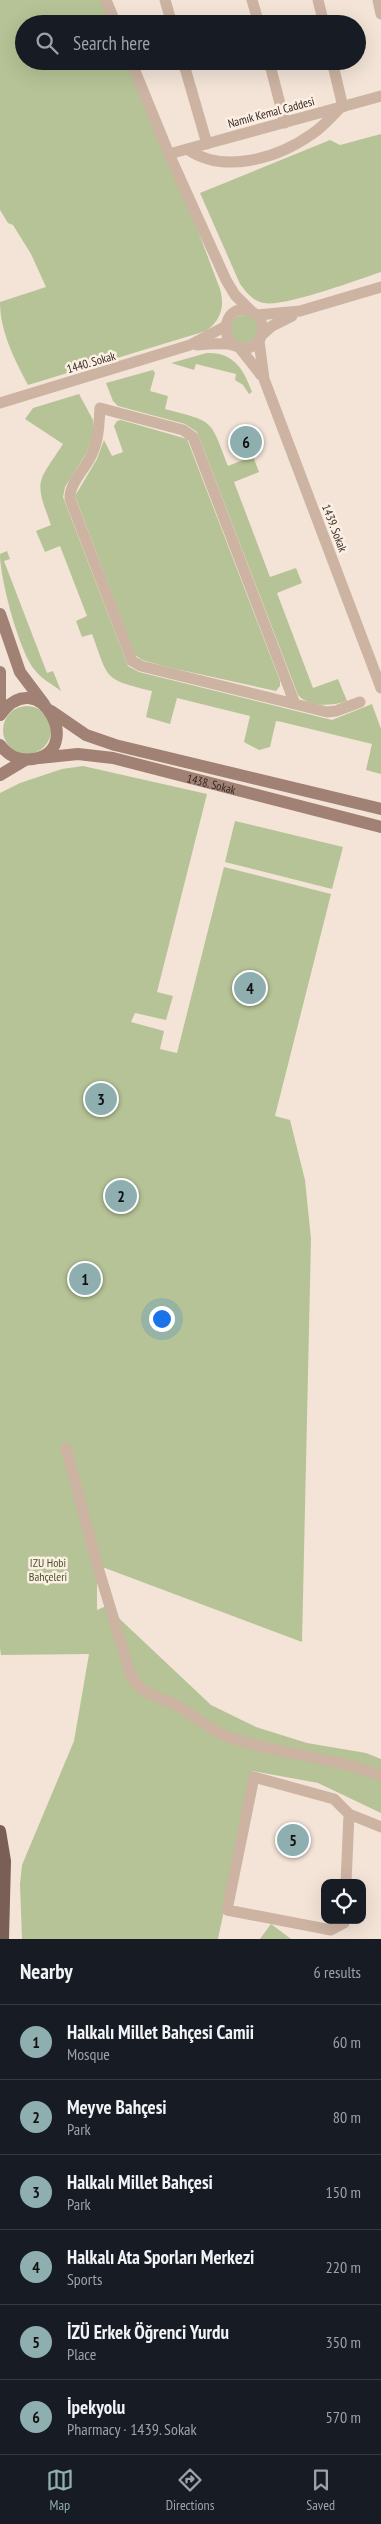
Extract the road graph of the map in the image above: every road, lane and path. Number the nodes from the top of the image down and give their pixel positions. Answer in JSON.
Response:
{"nodes":[{"id":1,"x":106,"y":0,"type":"edge"},
{"id":2,"x":165,"y":0,"type":"edge"},
{"id":3,"x":252,"y":0,"type":"edge"},
{"id":4,"x":318,"y":0,"type":"edge"},
{"id":5,"x":378,"y":0,"type":"edge"},
{"id":6,"x":381,"y":14,"type":"edge"},
{"id":7,"x":112,"y":15,"type":"edge"},
{"id":8,"x":169,"y":15,"type":"edge"},
{"id":9,"x":256,"y":15,"type":"edge"},
{"id":10,"x":322,"y":15,"type":"edge"},
{"id":11,"x":135,"y":70,"type":"edge"},
{"id":12,"x":186,"y":70,"type":"edge"},
{"id":13,"x":271,"y":70,"type":"edge"},
{"id":14,"x":334,"y":70,"type":"edge"},
{"id":15,"x":381,"y":96,"type":"edge"},
{"id":16,"x":341,"y":107,"type":"junction"},
{"id":17,"x":285,"y":123,"type":"junction"},
{"id":18,"x":207,"y":144,"type":"junction"},
{"id":19,"x":187,"y":149,"type":"junction"},
{"id":20,"x":169,"y":154,"type":"junction"},
{"id":21,"x":226,"y":280,"type":"junction"},
{"id":22,"x":381,"y":287,"type":"edge"},
{"id":23,"x":300,"y":311,"type":"junction"},
{"id":24,"x":255,"y":313,"type":"junction"},
{"id":25,"x":226,"y":324,"type":"junction"},
{"id":26,"x":261,"y":338,"type":"junction"},
{"id":27,"x":190,"y":345,"type":"junction"},
{"id":28,"x":236,"y":346,"type":"junction"},
{"id":29,"x":264,"y":378,"type":"junction"},
{"id":30,"x":0,"y":403,"type":"edge"},
{"id":31,"x":0,"y":614,"type":"edge"},
{"id":32,"x":0,"y":672,"type":"edge"},
{"id":33,"x":381,"y":688,"type":"edge"},
{"id":34,"x":360,"y":702,"type":"dead end"},
{"id":35,"x":295,"y":704,"type":"junction"},
{"id":36,"x":48,"y":708,"type":"junction"},
{"id":37,"x":0,"y":715,"type":"edge"},
{"id":38,"x":0,"y":745,"type":"edge"},
{"id":39,"x":39,"y":758,"type":"junction"},
{"id":40,"x":25,"y":760,"type":"junction"},
{"id":41,"x":0,"y":775,"type":"edge"},
{"id":42,"x":381,"y":809,"type":"edge"},
{"id":43,"x":381,"y":827,"type":"edge"},
{"id":44,"x":66,"y":1448,"type":"dead end"},
{"id":45,"x":381,"y":1776,"type":"edge"},
{"id":46,"x":349,"y":1814,"type":"junction"},
{"id":47,"x":381,"y":1827,"type":"edge"},
{"id":48,"x":0,"y":1831,"type":"edge"},
{"id":49,"x":346,"y":1879,"type":"edge"},
{"id":50,"x":342,"y":1924,"type":"edge"},
{"id":51,"x":3,"y":1939,"type":"edge"}],
"edges":[{"from":1,"to":7,"type":"street"},
{"from":2,"to":8,"type":"street"},
{"from":3,"to":9,"type":"street"},
{"from":4,"to":10,"type":"street"},
{"from":5,"to":6,"type":"street"},
{"from":11,"to":20,"type":"street"},
{"from":12,"to":18,"type":"street"},
{"from":13,"to":17,"type":"street"},
{"from":14,"to":16,"type":"street"},
{"from":15,"to":16,"type":"street","name":"Namık Kemal Caddesi"},
{"from":16,"to":17,"type":"street","name":"Namık Kemal Caddesi"},
{"from":16,"to":19,"type":"street"},
{"from":17,"to":18,"type":"street","name":"Namık Kemal Caddesi"},
{"from":18,"to":19,"type":"street","name":"Namık Kemal Caddesi"},
{"from":19,"to":20,"type":"street","name":"Namık Kemal Caddesi"},
{"from":20,"to":21,"type":"street"},
{"from":21,"to":24,"type":"street"},
{"from":21,"to":25,"type":"street"},
{"from":22,"to":23,"type":"street"},
{"from":23,"to":24,"type":"street"},
{"from":23,"to":26,"type":"street"},
{"from":24,"to":25,"type":"street"},
{"from":24,"to":26,"type":"street"},
{"from":25,"to":27,"type":"street"},
{"from":25,"to":28,"type":"street"},
{"from":26,"to":28,"type":"street"},
{"from":26,"to":29,"type":"street"},
{"from":27,"to":28,"type":"street"},
{"from":27,"to":30,"type":"street","name":"1440. Sokak"},
{"from":28,"to":29,"type":"street"},
{"from":29,"to":33,"type":"street","name":"1439. Sokak"},
{"from":31,"to":36,"type":"street"},
{"from":32,"to":37,"type":"street"},
{"from":34,"to":35,"type":"street"},
{"from":35,"to":35,"type":"street"},
{"from":36,"to":37,"type":"street"},
{"from":36,"to":39,"type":"street"},
{"from":36,"to":42,"type":"street","name":"1438. Sokak"},
{"from":38,"to":40,"type":"street"},
{"from":39,"to":40,"type":"street","name":"1438. Sokak"},
{"from":39,"to":43,"type":"street","name":"1438. Sokak"},
{"from":40,"to":41,"type":"street"},
{"from":44,"to":45,"type":"street"},
{"from":46,"to":47,"type":"street"},
{"from":46,"to":49,"type":"street"},
{"from":46,"to":50,"type":"street"},
{"from":48,"to":51,"type":"main road"}]}
